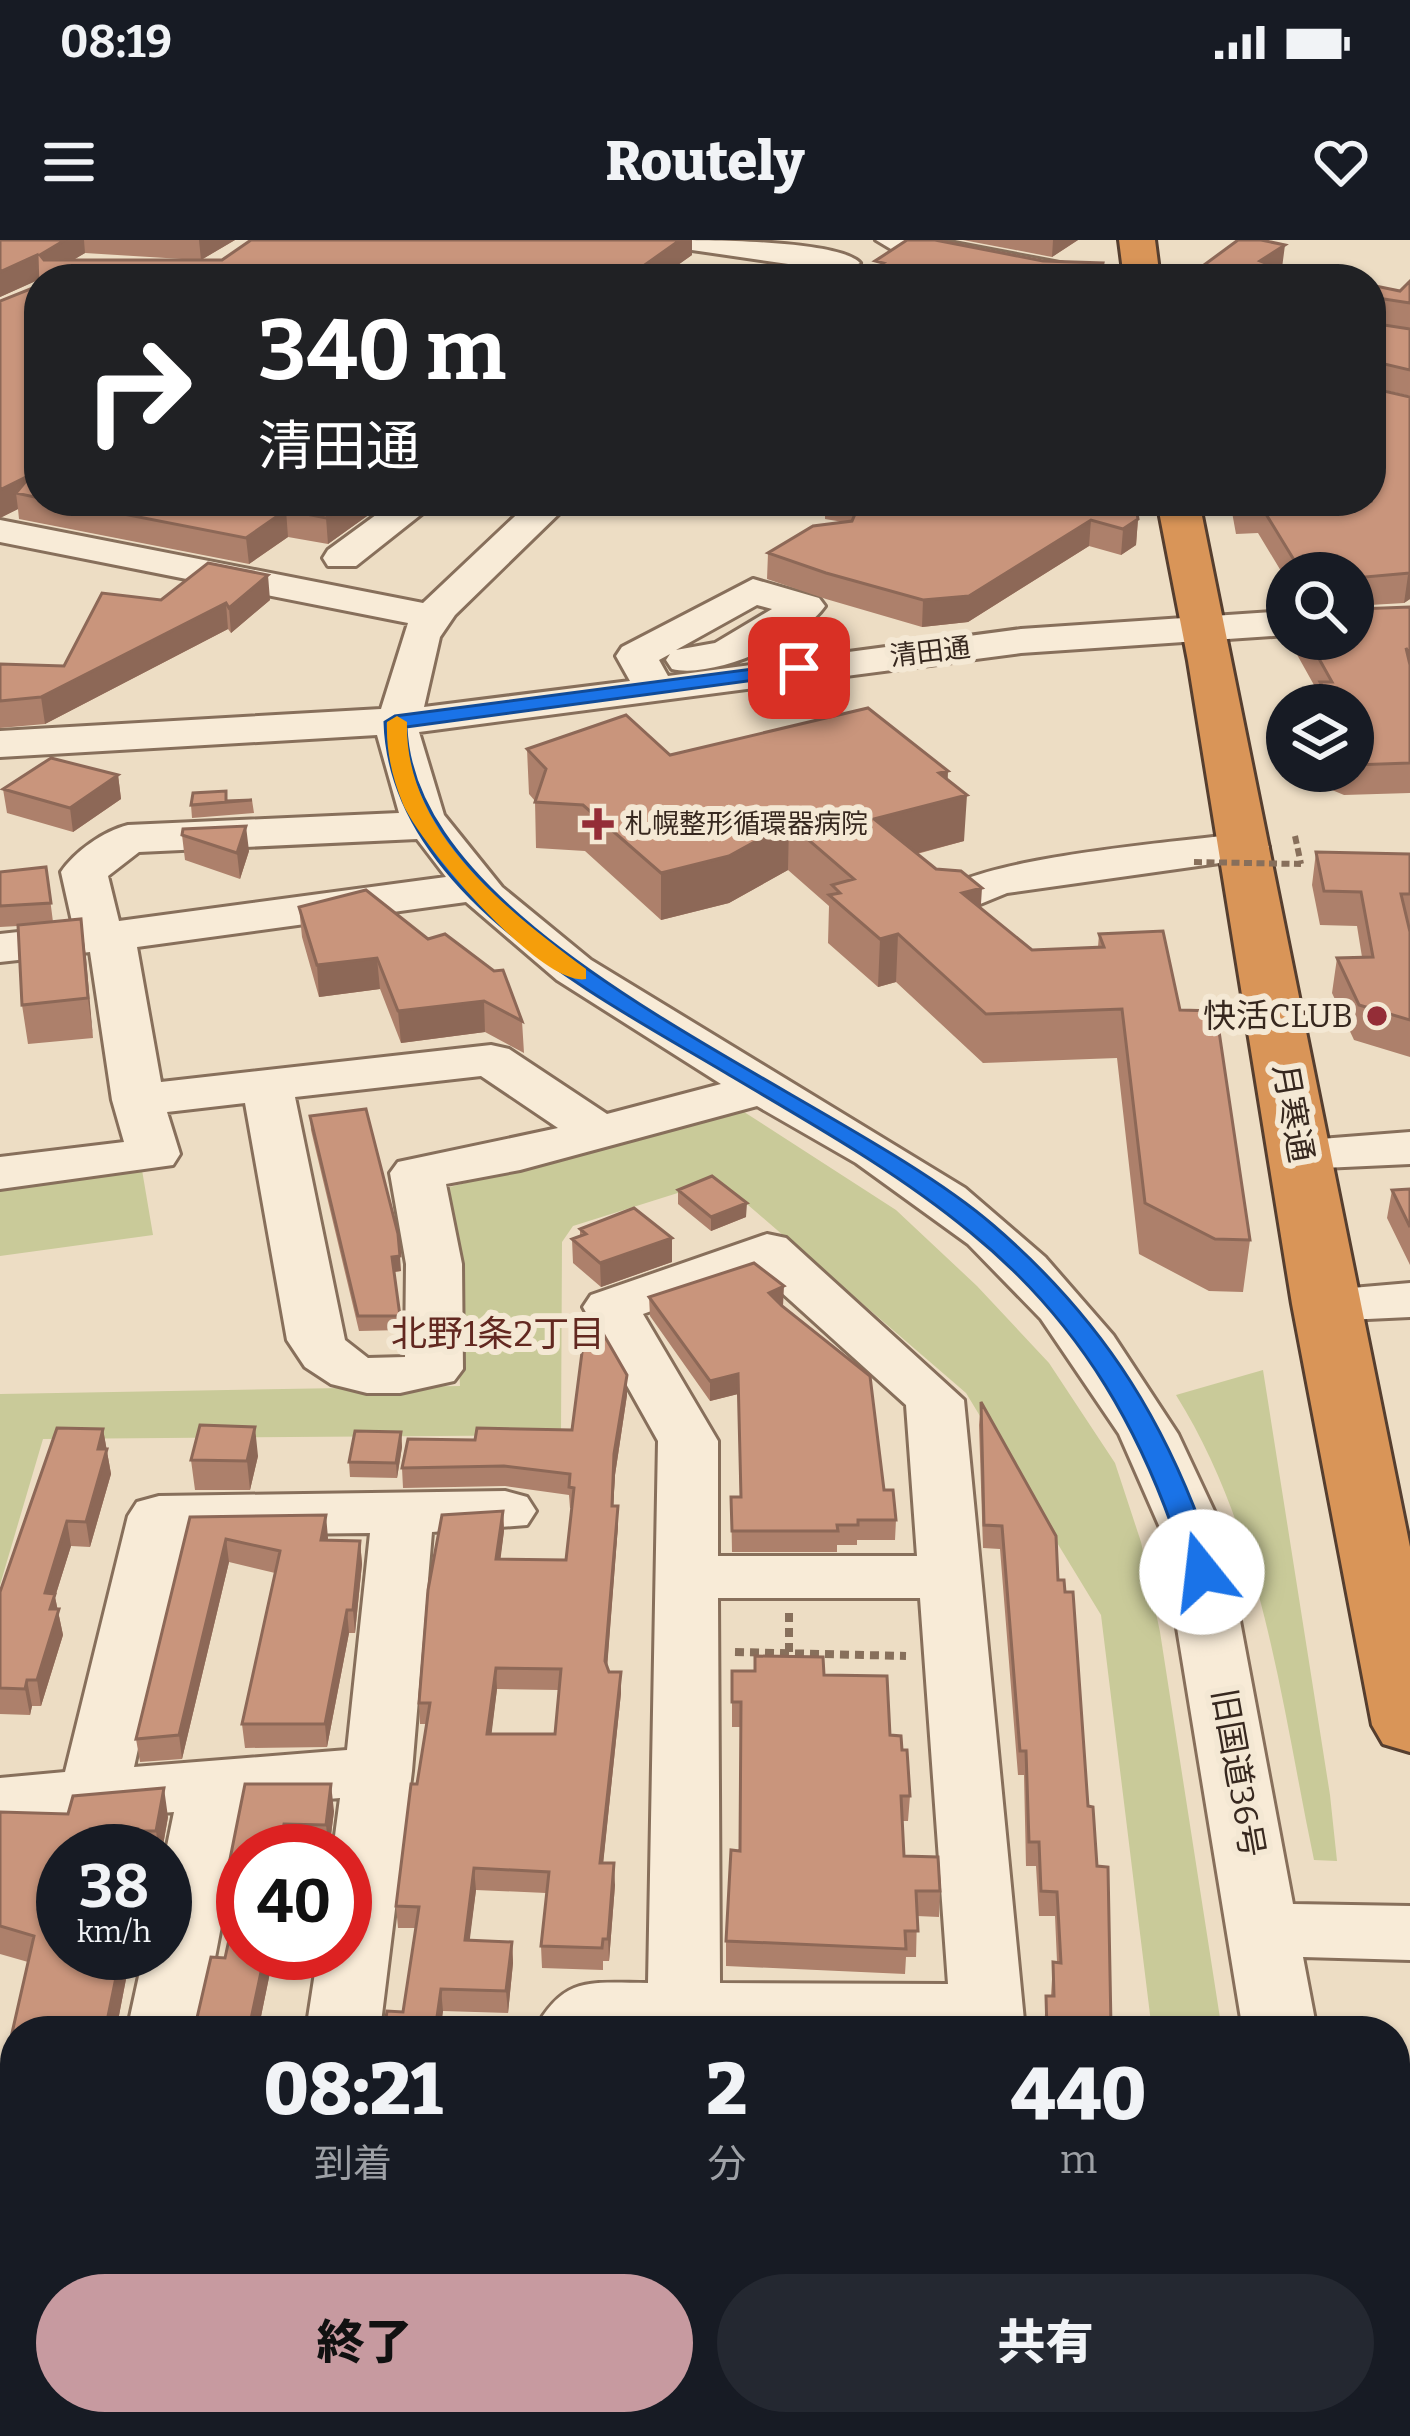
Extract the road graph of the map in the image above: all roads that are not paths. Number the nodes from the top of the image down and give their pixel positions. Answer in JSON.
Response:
{"nodes":[{"id":1,"x":686,"y":240,"type":"edge"},
{"id":2,"x":888,"y":240,"type":"edge"},
{"id":3,"x":732,"y":247,"type":"junction"},
{"id":4,"x":710,"y":264,"type":"edge"},
{"id":5,"x":802,"y":264,"type":"edge"},
{"id":6,"x":844,"y":264,"type":"edge"},
{"id":7,"x":1013,"y":264,"type":"edge"},
{"id":8,"x":398,"y":516,"type":"edge"},
{"id":9,"x":537,"y":516,"type":"edge"},
{"id":10,"x":1181,"y":516,"type":"edge"},
{"id":11,"x":0,"y":531,"type":"edge"},
{"id":12,"x":342,"y":558,"type":"dead end"},
{"id":13,"x":765,"y":559,"type":"edge"},
{"id":14,"x":436,"y":616,"type":"junction"},
{"id":15,"x":1266,"y":624,"type":"edge"},
{"id":16,"x":1204,"y":627,"type":"junction"},
{"id":17,"x":642,"y":663,"type":"junction"},
{"id":18,"x":395,"y":722,"type":"junction"},
{"id":19,"x":0,"y":744,"type":"edge"},
{"id":20,"x":425,"y":825,"type":"junction"},
{"id":21,"x":1259,"y":852,"type":"junction"},
{"id":22,"x":472,"y":886,"type":"junction"},
{"id":23,"x":951,"y":902,"type":"edge"},
{"id":24,"x":105,"y":937,"type":"junction"},
{"id":25,"x":0,"y":948,"type":"edge"},
{"id":26,"x":267,"y":1086,"type":"junction"},
{"id":27,"x":768,"y":1087,"type":"junction"},
{"id":28,"x":138,"y":1100,"type":"junction"},
{"id":29,"x":599,"y":1132,"type":"junction"},
{"id":30,"x":1410,"y":1148,"type":"edge"},
{"id":31,"x":1301,"y":1153,"type":"junction"},
{"id":32,"x":0,"y":1173,"type":"edge"},
{"id":33,"x":1410,"y":1300,"type":"edge"},
{"id":34,"x":1324,"y":1304,"type":"junction"},
{"id":35,"x":505,"y":1511,"type":"edge"},
{"id":36,"x":403,"y":1513,"type":"junction"},
{"id":37,"x":687,"y":1576,"type":"junction"},
{"id":38,"x":949,"y":1577,"type":"junction"},
{"id":39,"x":1410,"y":1725,"type":"edge"},
{"id":40,"x":378,"y":1771,"type":"junction"},
{"id":41,"x":214,"y":1785,"type":"junction"},
{"id":42,"x":94,"y":1793,"type":"junction"},
{"id":43,"x":0,"y":1802,"type":"edge"},
{"id":44,"x":1266,"y":1930,"type":"junction"},
{"id":45,"x":1410,"y":1933,"type":"edge"},
{"id":46,"x":684,"y":2008,"type":"junction"},
{"id":47,"x":167,"y":2016,"type":"edge"},
{"id":48,"x":346,"y":2016,"type":"edge"},
{"id":49,"x":583,"y":2016,"type":"edge"},
{"id":50,"x":858,"y":2016,"type":"edge"},
{"id":51,"x":987,"y":2016,"type":"edge"},
{"id":52,"x":1278,"y":2016,"type":"edge"}],
"edges":[{"from":1,"to":3,"type":"street"},
{"from":2,"to":6,"type":"street"},
{"from":2,"to":7,"type":"street"},
{"from":3,"to":4,"type":"street"},
{"from":3,"to":5,"type":"street"},
{"from":8,"to":12,"type":"street"},
{"from":9,"to":14,"type":"street","name":"旧国道36号"},
{"from":10,"to":16,"type":"highway","name":"月寒通"},
{"from":11,"to":14,"type":"street"},
{"from":13,"to":17,"type":"street"},
{"from":14,"to":18,"type":"street","name":"旧国道36号"},
{"from":15,"to":16,"type":"street","name":"清田通"},
{"from":16,"to":17,"type":"street","name":"清田通"},
{"from":16,"to":21,"type":"highway","name":"月寒通"},
{"from":17,"to":18,"type":"street","name":"清田通"},
{"from":18,"to":19,"type":"street","name":"清田通"},
{"from":18,"to":20,"type":"street","name":"旧国道36号"},
{"from":20,"to":22,"type":"street","name":"旧国道36号"},
{"from":20,"to":24,"type":"street"},
{"from":21,"to":23,"type":"street"},
{"from":21,"to":31,"type":"highway","name":"月寒通"},
{"from":22,"to":24,"type":"street"},
{"from":22,"to":27,"type":"street","name":"旧国道36号"},
{"from":24,"to":25,"type":"street"},
{"from":24,"to":28,"type":"street"},
{"from":26,"to":28,"type":"street"},
{"from":26,"to":29,"type":"street"},
{"from":26,"to":29,"type":"street"},
{"from":27,"to":29,"type":"street"},
{"from":27,"to":44,"type":"street","name":"旧国道36号"},
{"from":28,"to":32,"type":"street"},
{"from":30,"to":31,"type":"street"},
{"from":31,"to":34,"type":"highway","name":"月寒通"},
{"from":33,"to":34,"type":"street"},
{"from":34,"to":39,"type":"highway","name":"月寒通"},
{"from":35,"to":36,"type":"street"},
{"from":36,"to":40,"type":"street"},
{"from":36,"to":42,"type":"street"},
{"from":37,"to":38,"type":"street"},
{"from":37,"to":38,"type":"street"},
{"from":37,"to":46,"type":"street"},
{"from":38,"to":51,"type":"street"},
{"from":40,"to":41,"type":"street"},
{"from":40,"to":48,"type":"street"},
{"from":41,"to":42,"type":"street"},
{"from":41,"to":47,"type":"street"},
{"from":42,"to":43,"type":"street"},
{"from":44,"to":45,"type":"street"},
{"from":44,"to":52,"type":"street","name":"旧国道36号"},
{"from":46,"to":49,"type":"street"},
{"from":46,"to":50,"type":"street"}]}
